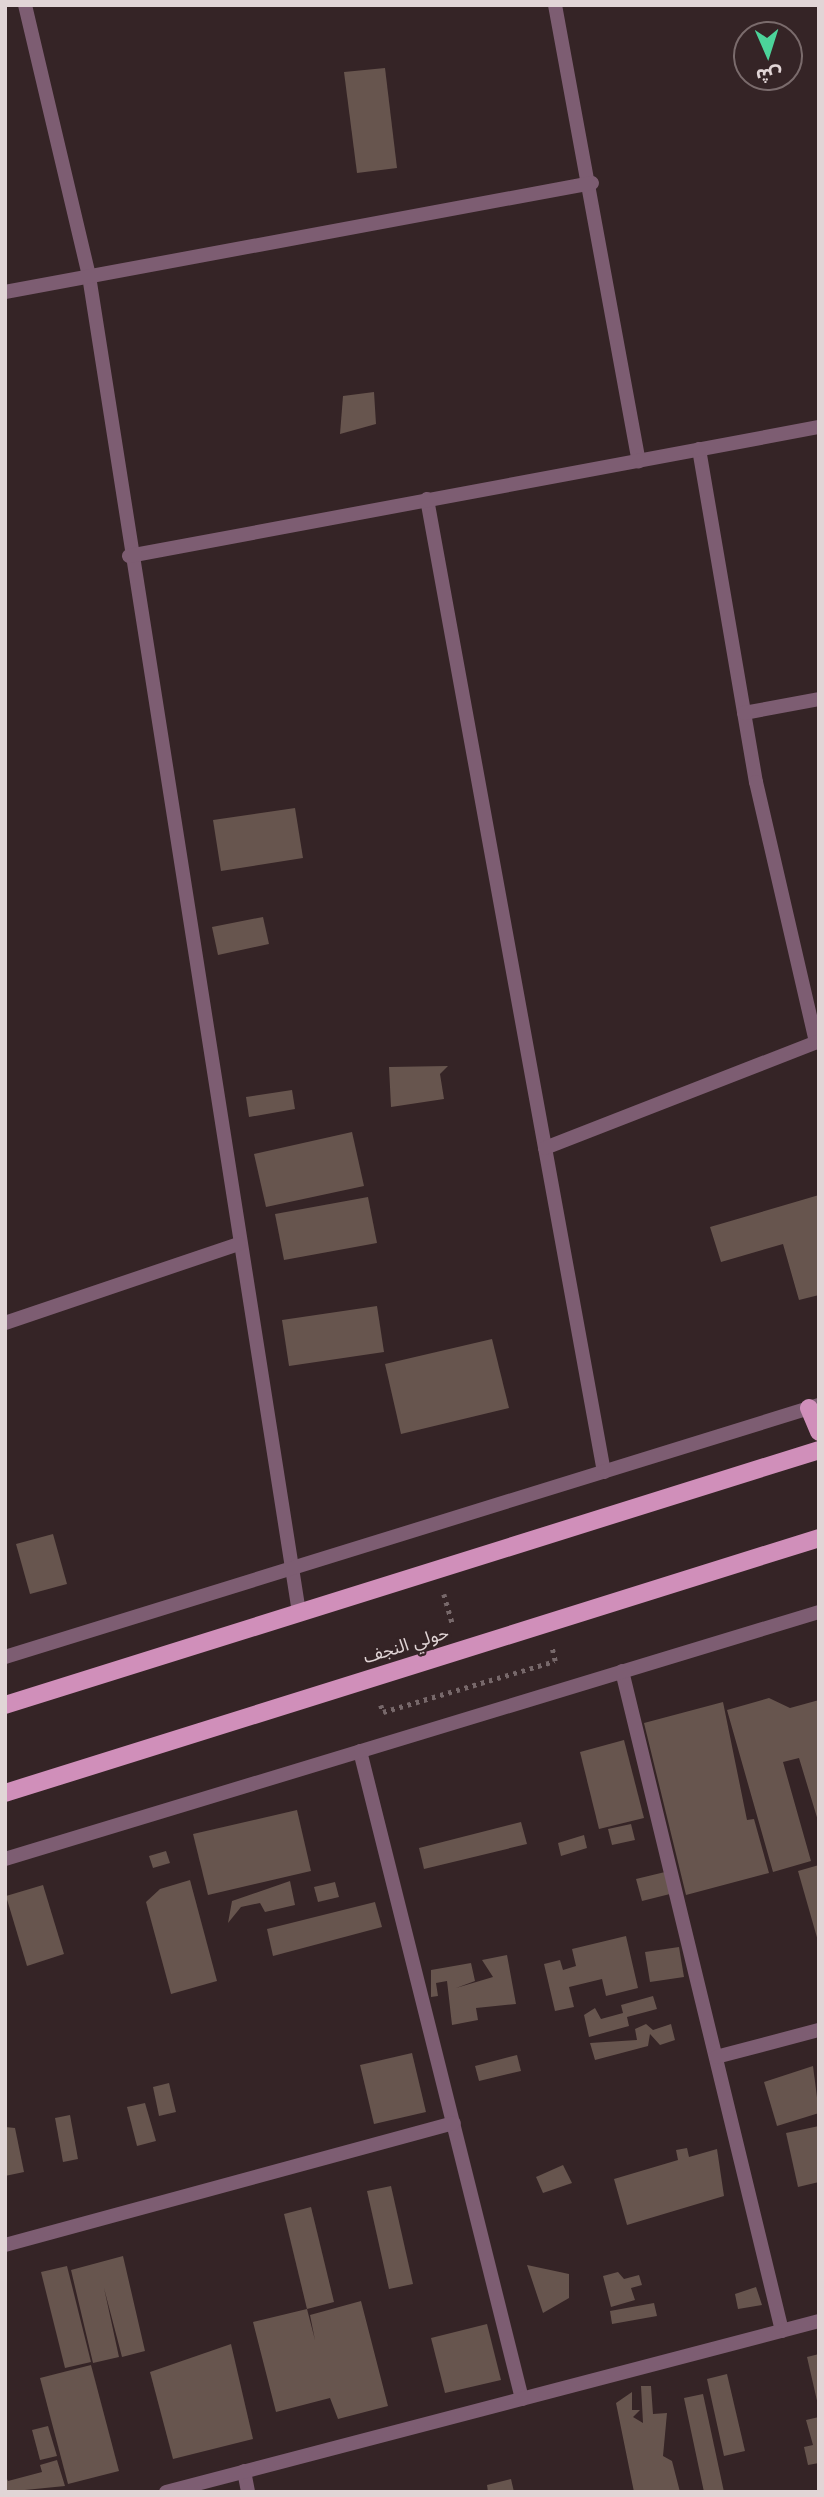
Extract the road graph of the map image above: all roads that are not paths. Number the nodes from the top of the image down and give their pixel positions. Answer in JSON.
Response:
{"nodes":[{"id":1,"x":25,"y":5,"type":"edge"},
{"id":2,"x":555,"y":5,"type":"edge"},
{"id":3,"x":592,"y":183,"type":"junction"},
{"id":4,"x":89,"y":276,"type":"junction"},
{"id":5,"x":5,"y":292,"type":"edge"},
{"id":6,"x":819,"y":427,"type":"edge"},
{"id":7,"x":699,"y":449,"type":"junction"},
{"id":8,"x":639,"y":460,"type":"junction"},
{"id":9,"x":427,"y":499,"type":"junction"},
{"id":10,"x":129,"y":556,"type":"junction"},
{"id":11,"x":819,"y":699,"type":"edge"},
{"id":12,"x":744,"y":713,"type":"junction"},
{"id":13,"x":817,"y":1041,"type":"edge"},
{"id":14,"x":545,"y":1147,"type":"junction"},
{"id":15,"x":239,"y":1244,"type":"junction"},
{"id":16,"x":5,"y":1323,"type":"edge"},
{"id":17,"x":814,"y":1406,"type":"edge"},
{"id":18,"x":819,"y":1432,"type":"edge"},
{"id":19,"x":819,"y":1450,"type":"edge"},
{"id":20,"x":604,"y":1472,"type":"junction"},
{"id":21,"x":819,"y":1538,"type":"edge"},
{"id":22,"x":291,"y":1571,"type":"junction"},
{"id":23,"x":819,"y":1612,"type":"edge"},
{"id":24,"x":299,"y":1613,"type":"junction"},
{"id":25,"x":5,"y":1657,"type":"edge"},
{"id":26,"x":622,"y":1671,"type":"junction"},
{"id":27,"x":5,"y":1705,"type":"edge"},
{"id":28,"x":360,"y":1751,"type":"junction"},
{"id":29,"x":5,"y":1793,"type":"edge"},
{"id":30,"x":5,"y":1860,"type":"edge"},
{"id":31,"x":819,"y":2030,"type":"edge"},
{"id":32,"x":716,"y":2057,"type":"junction"},
{"id":33,"x":454,"y":2123,"type":"junction"},
{"id":34,"x":5,"y":2245,"type":"edge"},
{"id":35,"x":819,"y":2321,"type":"edge"},
{"id":36,"x":782,"y":2331,"type":"junction"},
{"id":37,"x":522,"y":2399,"type":"junction"},
{"id":38,"x":244,"y":2472,"type":"junction"},
{"id":39,"x":166,"y":2492,"type":"edge"},
{"id":40,"x":248,"y":2492,"type":"edge"}],
"edges":[{"from":1,"to":4,"type":"street"},
{"from":2,"to":3,"type":"street"},
{"from":3,"to":4,"type":"street"},
{"from":3,"to":8,"type":"street"},
{"from":4,"to":5,"type":"street"},
{"from":4,"to":10,"type":"street"},
{"from":6,"to":7,"type":"street"},
{"from":7,"to":8,"type":"street"},
{"from":7,"to":12,"type":"street"},
{"from":8,"to":9,"type":"street"},
{"from":9,"to":10,"type":"street"},
{"from":9,"to":14,"type":"street"},
{"from":10,"to":15,"type":"street"},
{"from":11,"to":12,"type":"street"},
{"from":12,"to":13,"type":"street"},
{"from":13,"to":14,"type":"street"},
{"from":14,"to":20,"type":"street"},
{"from":15,"to":16,"type":"street"},
{"from":15,"to":22,"type":"street"},
{"from":17,"to":18,"type":"main road"},
{"from":17,"to":20,"type":"street"},
{"from":19,"to":24,"type":"main road"},
{"from":20,"to":22,"type":"street"},
{"from":21,"to":29,"type":"main road","name":"حولي النجف"},
{"from":22,"to":24,"type":"street"},
{"from":22,"to":25,"type":"street"},
{"from":23,"to":26,"type":"street"},
{"from":24,"to":27,"type":"main road"},
{"from":26,"to":28,"type":"street"},
{"from":26,"to":32,"type":"street"},
{"from":28,"to":30,"type":"street"},
{"from":28,"to":33,"type":"street"},
{"from":31,"to":32,"type":"street"},
{"from":32,"to":36,"type":"street"},
{"from":33,"to":34,"type":"street"},
{"from":33,"to":37,"type":"street"},
{"from":35,"to":36,"type":"street"},
{"from":36,"to":37,"type":"street"},
{"from":37,"to":38,"type":"street"},
{"from":38,"to":39,"type":"street"},
{"from":38,"to":40,"type":"street"}]}
